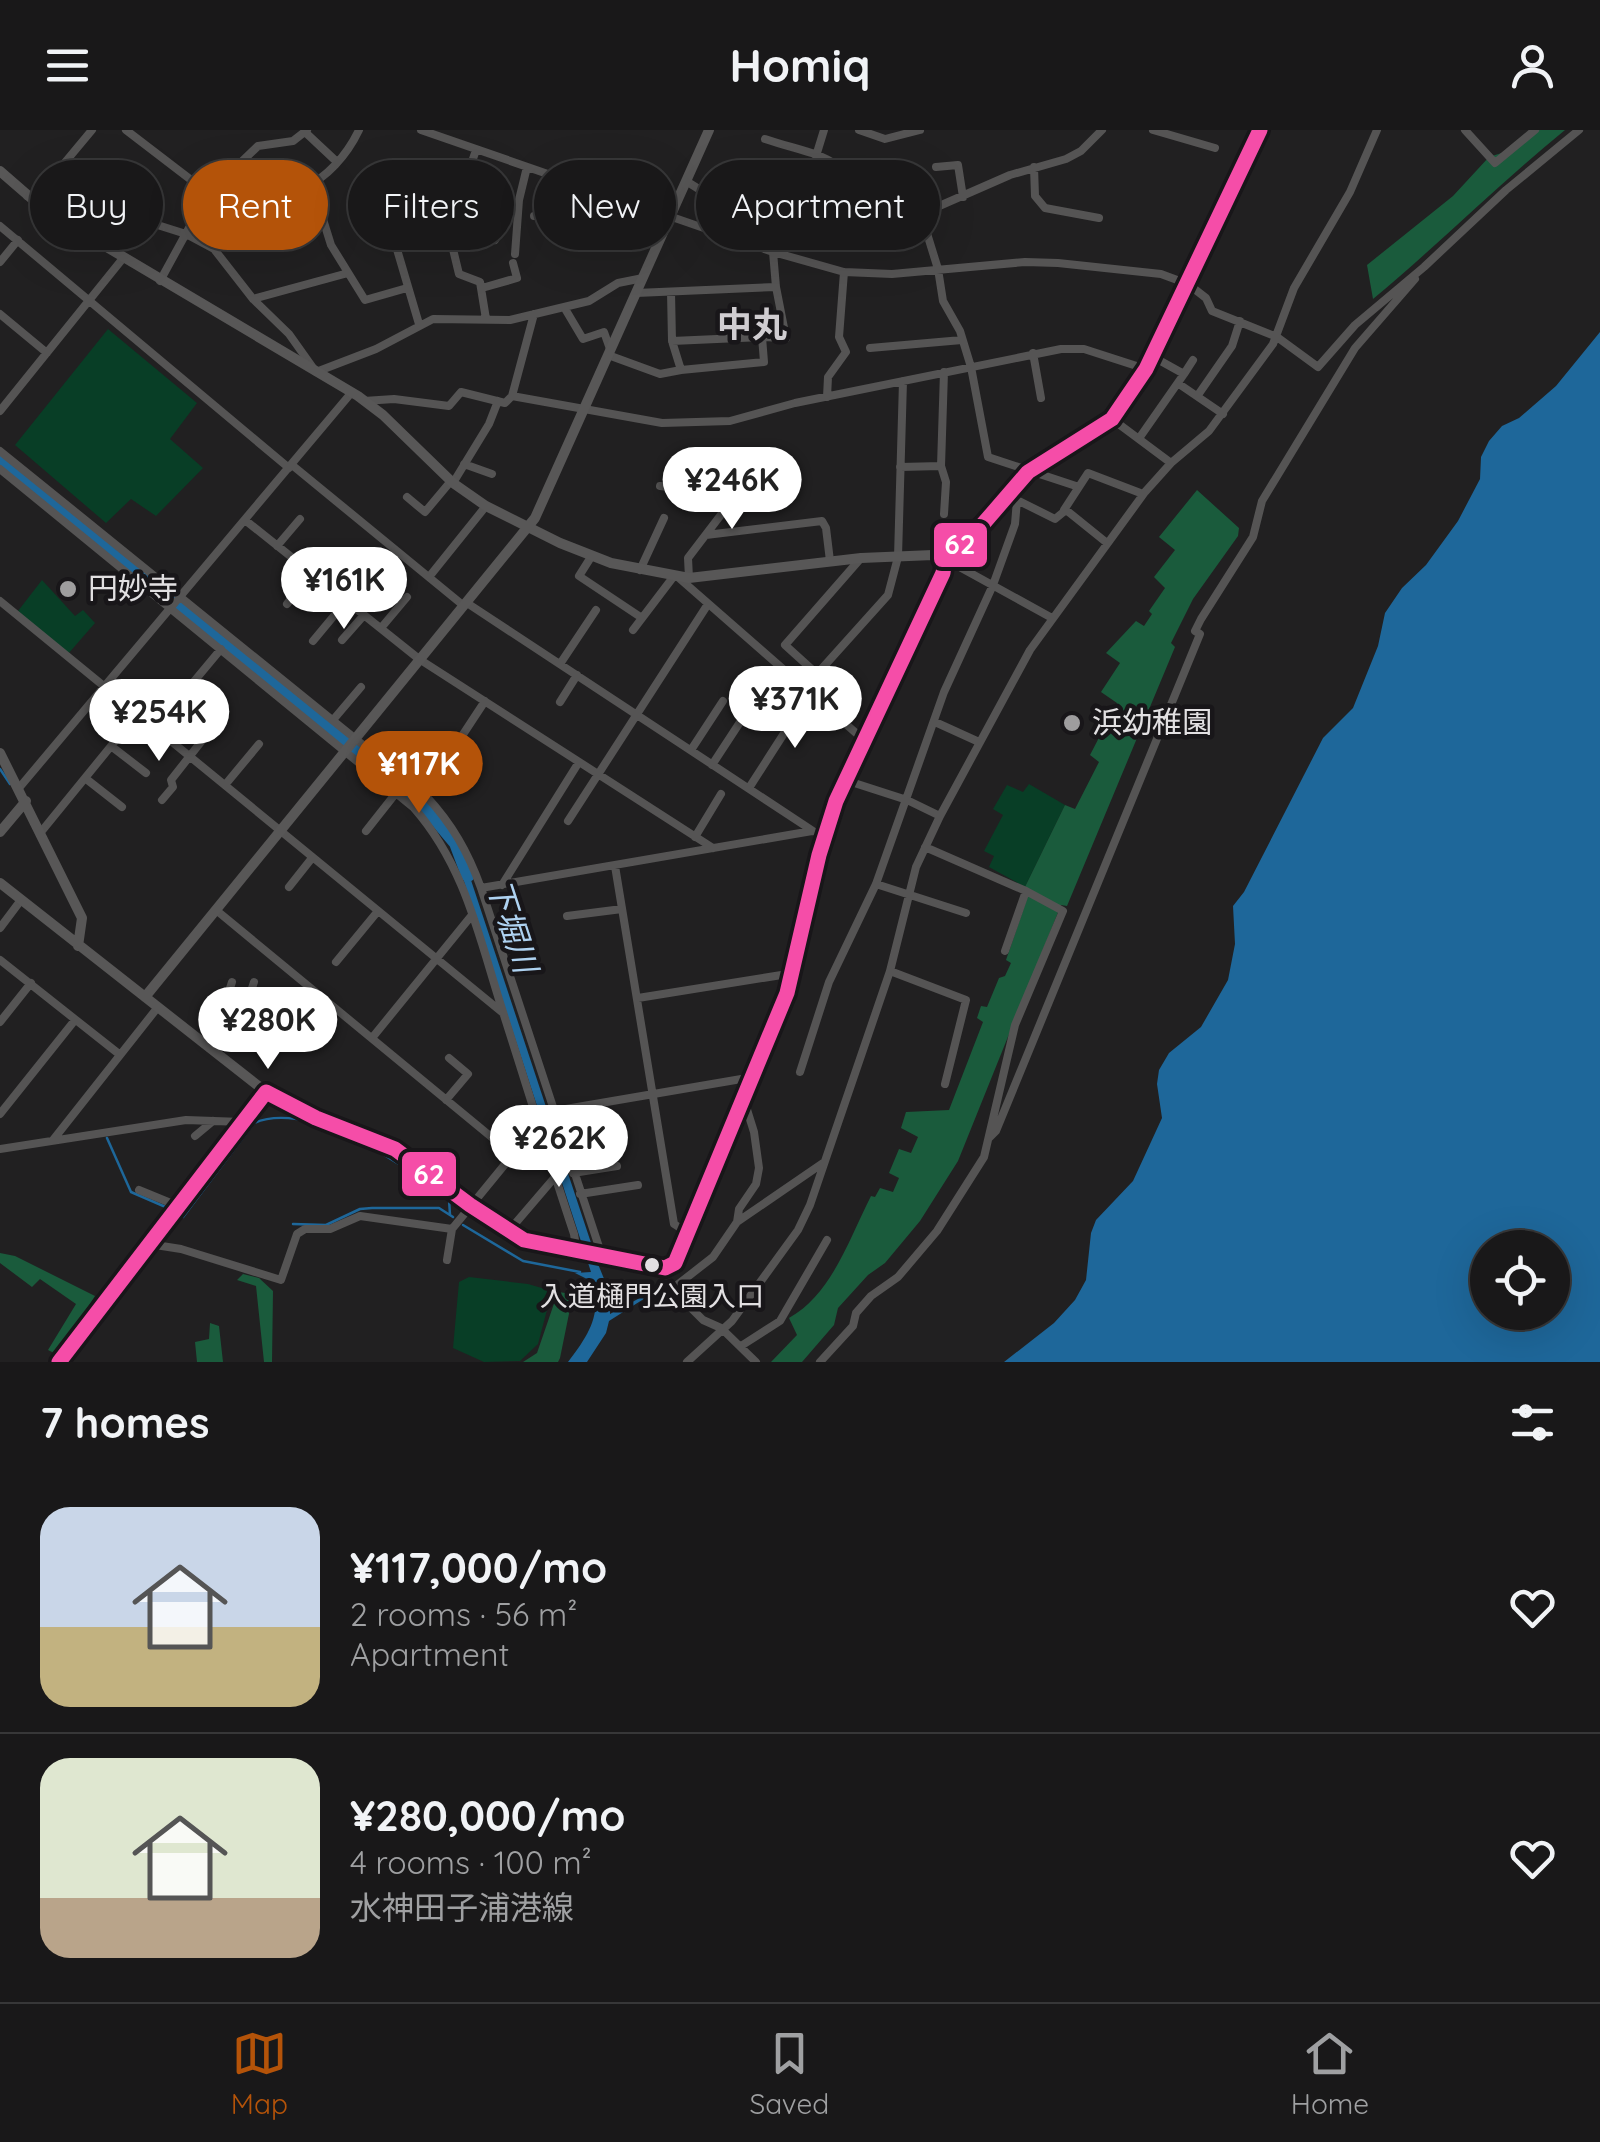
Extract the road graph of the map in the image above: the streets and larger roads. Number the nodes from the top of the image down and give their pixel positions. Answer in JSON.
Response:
{"nodes":[{"id":1,"x":92,"y":130,"type":"edge"},
{"id":2,"x":126,"y":130,"type":"edge"},
{"id":3,"x":359,"y":130,"type":"edge"},
{"id":4,"x":421,"y":130,"type":"edge"},
{"id":5,"x":709,"y":130,"type":"edge"},
{"id":6,"x":824,"y":130,"type":"edge"},
{"id":7,"x":859,"y":130,"type":"edge"},
{"id":8,"x":920,"y":130,"type":"edge"},
{"id":9,"x":1102,"y":130,"type":"edge"},
{"id":10,"x":1153,"y":130,"type":"edge"},
{"id":11,"x":1260,"y":130,"type":"edge"},
{"id":12,"x":1377,"y":130,"type":"edge"},
{"id":13,"x":1464,"y":130,"type":"edge"},
{"id":14,"x":1535,"y":130,"type":"edge"},
{"id":15,"x":1579,"y":130,"type":"edge"},
{"id":16,"x":306,"y":131,"type":"edge"},
{"id":17,"x":765,"y":139,"type":"dead end"},
{"id":18,"x":1215,"y":148,"type":"dead end"},
{"id":19,"x":476,"y":150,"type":"junction"},
{"id":20,"x":816,"y":156,"type":"junction"},
{"id":21,"x":67,"y":160,"type":"edge"},
{"id":22,"x":244,"y":160,"type":"edge"},
{"id":23,"x":473,"y":160,"type":"edge"},
{"id":24,"x":831,"y":160,"type":"edge"},
{"id":25,"x":337,"y":162,"type":"junction"},
{"id":26,"x":527,"y":167,"type":"junction"},
{"id":27,"x":940,"y":167,"type":"edge"},
{"id":28,"x":1034,"y":167,"type":"junction"},
{"id":29,"x":534,"y":169,"type":"edge"},
{"id":30,"x":328,"y":170,"type":"edge"},
{"id":31,"x":0,"y":171,"type":"edge"},
{"id":32,"x":183,"y":175,"type":"edge"},
{"id":33,"x":686,"y":181,"type":"junction"},
{"id":34,"x":696,"y":187,"type":"edge"},
{"id":35,"x":30,"y":195,"type":"edge"},
{"id":36,"x":26,"y":196,"type":"junction"},
{"id":37,"x":963,"y":197,"type":"junction"},
{"id":38,"x":676,"y":202,"type":"edge"},
{"id":39,"x":940,"y":206,"type":"edge"},
{"id":40,"x":676,"y":217,"type":"edge"},
{"id":41,"x":1099,"y":218,"type":"dead end"},
{"id":42,"x":0,"y":226,"type":"edge"},
{"id":43,"x":328,"y":235,"type":"edge"},
{"id":44,"x":183,"y":239,"type":"edge"},
{"id":45,"x":18,"y":240,"type":"junction"},
{"id":46,"x":215,"y":250,"type":"edge"},
{"id":47,"x":397,"y":250,"type":"edge"},
{"id":48,"x":453,"y":250,"type":"edge"},
{"id":49,"x":655,"y":250,"type":"edge"},
{"id":50,"x":932,"y":250,"type":"edge"},
{"id":51,"x":773,"y":252,"type":"junction"},
{"id":52,"x":124,"y":258,"type":"junction"},
{"id":53,"x":0,"y":262,"type":"edge"},
{"id":54,"x":1424,"y":267,"type":"junction"},
{"id":55,"x":938,"y":270,"type":"junction"},
{"id":56,"x":844,"y":272,"type":"junction"},
{"id":57,"x":348,"y":273,"type":"junction"},
{"id":58,"x":643,"y":278,"type":"junction"},
{"id":59,"x":160,"y":281,"type":"junction"},
{"id":60,"x":1188,"y":284,"type":"junction"},
{"id":61,"x":407,"y":288,"type":"junction"},
{"id":62,"x":482,"y":288,"type":"junction"},
{"id":63,"x":776,"y":288,"type":"junction"},
{"id":64,"x":671,"y":292,"type":"junction"},
{"id":65,"x":636,"y":294,"type":"junction"},
{"id":66,"x":91,"y":299,"type":"junction"},
{"id":67,"x":253,"y":300,"type":"junction"},
{"id":68,"x":564,"y":307,"type":"junction"},
{"id":69,"x":0,"y":314,"type":"edge"},
{"id":70,"x":534,"y":314,"type":"junction"},
{"id":71,"x":486,"y":319,"type":"junction"},
{"id":72,"x":1240,"y":321,"type":"junction"},
{"id":73,"x":419,"y":324,"type":"junction"},
{"id":74,"x":1276,"y":336,"type":"junction"},
{"id":75,"x":762,"y":337,"type":"junction"},
{"id":76,"x":672,"y":340,"type":"junction"},
{"id":77,"x":962,"y":340,"type":"junction"},
{"id":78,"x":870,"y":348,"type":"dead end"},
{"id":79,"x":609,"y":352,"type":"junction"},
{"id":80,"x":46,"y":353,"type":"junction"},
{"id":81,"x":1033,"y":353,"type":"junction"},
{"id":82,"x":1157,"y":360,"type":"dead end"},
{"id":83,"x":1192,"y":360,"type":"dead end"},
{"id":84,"x":971,"y":367,"type":"junction"},
{"id":85,"x":1146,"y":369,"type":"junction"},
{"id":86,"x":681,"y":370,"type":"junction"},
{"id":87,"x":316,"y":372,"type":"junction"},
{"id":88,"x":944,"y":372,"type":"junction"},
{"id":89,"x":1184,"y":374,"type":"junction"},
{"id":90,"x":903,"y":381,"type":"junction"},
{"id":91,"x":1179,"y":384,"type":"junction"},
{"id":92,"x":352,"y":392,"type":"junction"},
{"id":93,"x":1198,"y":395,"type":"junction"},
{"id":94,"x":512,"y":396,"type":"junction"},
{"id":95,"x":827,"y":397,"type":"junction"},
{"id":96,"x":1041,"y":398,"type":"dead end"},
{"id":97,"x":364,"y":400,"type":"junction"},
{"id":98,"x":498,"y":401,"type":"junction"},
{"id":99,"x":584,"y":409,"type":"junction"},
{"id":100,"x":0,"y":411,"type":"edge"},
{"id":101,"x":1223,"y":414,"type":"junction"},
{"id":102,"x":1112,"y":418,"type":"junction"},
{"id":103,"x":1140,"y":437,"type":"junction"},
{"id":104,"x":0,"y":451,"type":"edge"},
{"id":105,"x":464,"y":464,"type":"junction"},
{"id":106,"x":1171,"y":464,"type":"junction"},
{"id":107,"x":291,"y":466,"type":"junction"},
{"id":108,"x":941,"y":466,"type":"junction"},
{"id":109,"x":900,"y":467,"type":"junction"},
{"id":110,"x":0,"y":469,"type":"edge"},
{"id":111,"x":1030,"y":471,"type":"junction"},
{"id":112,"x":492,"y":474,"type":"dead end"},
{"id":113,"x":750,"y":478,"type":"dead end"},
{"id":114,"x":452,"y":482,"type":"junction"},
{"id":115,"x":660,"y":486,"type":"dead end"},
{"id":116,"x":1078,"y":487,"type":"junction"},
{"id":117,"x":1143,"y":494,"type":"junction"},
{"id":118,"x":1015,"y":495,"type":"junction"},
{"id":119,"x":734,"y":496,"type":"junction"},
{"id":120,"x":407,"y":497,"type":"dead end"},
{"id":121,"x":486,"y":506,"type":"junction"},
{"id":122,"x":1064,"y":510,"type":"junction"},
{"id":123,"x":944,"y":514,"type":"dead end"},
{"id":124,"x":664,"y":518,"type":"dead end"},
{"id":125,"x":245,"y":520,"type":"junction"},
{"id":126,"x":300,"y":520,"type":"dead end"},
{"id":127,"x":528,"y":526,"type":"junction"},
{"id":128,"x":706,"y":534,"type":"junction"},
{"id":129,"x":1107,"y":543,"type":"junction"},
{"id":130,"x":277,"y":546,"type":"junction"},
{"id":131,"x":591,"y":557,"type":"junction"},
{"id":132,"x":898,"y":557,"type":"junction"},
{"id":133,"x":861,"y":558,"type":"junction"},
{"id":134,"x":945,"y":559,"type":"junction"},
{"id":135,"x":830,"y":561,"type":"junction"},
{"id":136,"x":640,"y":570,"type":"junction"},
{"id":137,"x":311,"y":572,"type":"junction"},
{"id":138,"x":367,"y":576,"type":"dead end"},
{"id":139,"x":429,"y":577,"type":"junction"},
{"id":140,"x":680,"y":577,"type":"junction"},
{"id":141,"x":993,"y":585,"type":"junction"},
{"id":142,"x":179,"y":596,"type":"junction"},
{"id":143,"x":407,"y":598,"type":"dead end"},
{"id":144,"x":346,"y":600,"type":"junction"},
{"id":145,"x":0,"y":601,"type":"edge"},
{"id":146,"x":287,"y":604,"type":"dead end"},
{"id":147,"x":466,"y":604,"type":"junction"},
{"id":148,"x":708,"y":604,"type":"junction"},
{"id":149,"x":172,"y":607,"type":"junction"},
{"id":150,"x":596,"y":610,"type":"dead end"},
{"id":151,"x":364,"y":615,"type":"junction"},
{"id":152,"x":642,"y":618,"type":"junction"},
{"id":153,"x":1052,"y":618,"type":"junction"},
{"id":154,"x":381,"y":628,"type":"junction"},
{"id":155,"x":633,"y":630,"type":"dead end"},
{"id":156,"x":313,"y":640,"type":"dead end"},
{"id":157,"x":342,"y":640,"type":"dead end"},
{"id":158,"x":221,"y":649,"type":"junction"},
{"id":159,"x":419,"y":659,"type":"junction"},
{"id":160,"x":560,"y":664,"type":"junction"},
{"id":161,"x":577,"y":675,"type":"junction"},
{"id":162,"x":106,"y":686,"type":"junction"},
{"id":163,"x":361,"y":687,"type":"dead end"},
{"id":164,"x":810,"y":693,"type":"junction"},
{"id":165,"x":485,"y":701,"type":"junction"},
{"id":166,"x":723,"y":701,"type":"dead end"},
{"id":167,"x":560,"y":702,"type":"dead end"},
{"id":168,"x":748,"y":710,"type":"dead end"},
{"id":169,"x":138,"y":713,"type":"junction"},
{"id":170,"x":637,"y":715,"type":"junction"},
{"id":171,"x":193,"y":717,"type":"dead end"},
{"id":172,"x":333,"y":720,"type":"junction"},
{"id":173,"x":935,"y":722,"type":"junction"},
{"id":174,"x":156,"y":727,"type":"junction"},
{"id":175,"x":208,"y":733,"type":"dead end"},
{"id":176,"x":355,"y":738,"type":"junction"},
{"id":177,"x":864,"y":740,"type":"junction"},
{"id":178,"x":174,"y":742,"type":"junction"},
{"id":179,"x":458,"y":742,"type":"dead end"},
{"id":180,"x":980,"y":742,"type":"junction"},
{"id":181,"x":259,"y":744,"type":"dead end"},
{"id":182,"x":112,"y":746,"type":"junction"},
{"id":183,"x":690,"y":750,"type":"junction"},
{"id":184,"x":345,"y":751,"type":"junction"},
{"id":185,"x":0,"y":754,"type":"edge"},
{"id":186,"x":190,"y":755,"type":"junction"},
{"id":187,"x":579,"y":762,"type":"junction"},
{"id":188,"x":712,"y":764,"type":"junction"},
{"id":189,"x":4,"y":768,"type":"edge"},
{"id":190,"x":146,"y":773,"type":"dead end"},
{"id":191,"x":598,"y":774,"type":"junction"},
{"id":192,"x":85,"y":778,"type":"junction"},
{"id":193,"x":845,"y":780,"type":"junction"},
{"id":194,"x":225,"y":785,"type":"junction"},
{"id":195,"x":19,"y":788,"type":"junction"},
{"id":196,"x":749,"y":788,"type":"junction"},
{"id":197,"x":396,"y":793,"type":"junction"},
{"id":198,"x":722,"y":794,"type":"dead end"},
{"id":199,"x":162,"y":800,"type":"dead end"},
{"id":200,"x":907,"y":800,"type":"junction"},
{"id":201,"x":26,"y":801,"type":"junction"},
{"id":202,"x":122,"y":807,"type":"dead end"},
{"id":203,"x":940,"y":816,"type":"junction"},
{"id":204,"x":568,"y":821,"type":"dead end"},
{"id":205,"x":366,"y":830,"type":"dead end"},
{"id":206,"x":279,"y":831,"type":"junction"},
{"id":207,"x":813,"y":831,"type":"junction"},
{"id":208,"x":0,"y":832,"type":"edge"},
{"id":209,"x":41,"y":832,"type":"junction"},
{"id":210,"x":825,"y":835,"type":"junction"},
{"id":211,"x":694,"y":836,"type":"junction"},
{"id":212,"x":925,"y":847,"type":"junction"},
{"id":213,"x":713,"y":848,"type":"junction"},
{"id":214,"x":312,"y":858,"type":"junction"},
{"id":215,"x":615,"y":866,"type":"junction"},
{"id":216,"x":0,"y":883,"type":"edge"},
{"id":217,"x":502,"y":884,"type":"junction"},
{"id":218,"x":876,"y":884,"type":"junction"},
{"id":219,"x":289,"y":887,"type":"dead end"},
{"id":220,"x":482,"y":888,"type":"junction"},
{"id":221,"x":1026,"y":891,"type":"junction"},
{"id":222,"x":908,"y":895,"type":"junction"},
{"id":223,"x":21,"y":900,"type":"junction"},
{"id":224,"x":622,"y":909,"type":"junction"},
{"id":225,"x":216,"y":910,"type":"junction"},
{"id":226,"x":378,"y":911,"type":"junction"},
{"id":227,"x":966,"y":914,"type":"dead end"},
{"id":228,"x":472,"y":915,"type":"junction"},
{"id":229,"x":567,"y":916,"type":"dead end"},
{"id":230,"x":0,"y":928,"type":"edge"},
{"id":231,"x":78,"y":946,"type":"junction"},
{"id":232,"x":1005,"y":952,"type":"dead end"},
{"id":233,"x":436,"y":959,"type":"junction"},
{"id":234,"x":0,"y":960,"type":"edge"},
{"id":235,"x":336,"y":962,"type":"dead end"},
{"id":236,"x":890,"y":970,"type":"junction"},
{"id":237,"x":794,"y":973,"type":"junction"},
{"id":238,"x":232,"y":982,"type":"dead end"},
{"id":239,"x":254,"y":982,"type":"dead end"},
{"id":240,"x":30,"y":983,"type":"junction"},
{"id":241,"x":228,"y":996,"type":"junction"},
{"id":242,"x":146,"y":997,"type":"junction"},
{"id":243,"x":638,"y":998,"type":"junction"},
{"id":244,"x":158,"y":1006,"type":"junction"},
{"id":245,"x":504,"y":1014,"type":"junction"},
{"id":246,"x":75,"y":1020,"type":"junction"},
{"id":247,"x":0,"y":1022,"type":"edge"},
{"id":248,"x":372,"y":1038,"type":"junction"},
{"id":249,"x":204,"y":1044,"type":"junction"},
{"id":250,"x":119,"y":1054,"type":"junction"},
{"id":251,"x":449,"y":1058,"type":"dead end"},
{"id":252,"x":800,"y":1072,"type":"dead end"},
{"id":253,"x":753,"y":1077,"type":"junction"},
{"id":254,"x":945,"y":1084,"type":"dead end"},
{"id":255,"x":266,"y":1092,"type":"junction"},
{"id":256,"x":654,"y":1092,"type":"junction"},
{"id":257,"x":446,"y":1100,"type":"junction"},
{"id":258,"x":744,"y":1100,"type":"junction"},
{"id":259,"x":554,"y":1111,"type":"junction"},
{"id":260,"x":0,"y":1114,"type":"edge"},
{"id":261,"x":213,"y":1121,"type":"junction"},
{"id":262,"x":537,"y":1121,"type":"junction"},
{"id":263,"x":242,"y":1122,"type":"junction"},
{"id":264,"x":195,"y":1136,"type":"dead end"},
{"id":265,"x":988,"y":1138,"type":"junction"},
{"id":266,"x":53,"y":1140,"type":"junction"},
{"id":267,"x":0,"y":1149,"type":"edge"},
{"id":268,"x":512,"y":1154,"type":"junction"},
{"id":269,"x":823,"y":1162,"type":"junction"},
{"id":270,"x":617,"y":1166,"type":"dead end"},
{"id":271,"x":573,"y":1173,"type":"junction"},
{"id":272,"x":555,"y":1177,"type":"junction"},
{"id":273,"x":638,"y":1185,"type":"dead end"},
{"id":274,"x":139,"y":1190,"type":"dead end"},
{"id":275,"x":580,"y":1194,"type":"junction"},
{"id":276,"x":178,"y":1206,"type":"junction"},
{"id":277,"x":470,"y":1206,"type":"junction"},
{"id":278,"x":736,"y":1222,"type":"junction"},
{"id":279,"x":452,"y":1230,"type":"junction"},
{"id":280,"x":508,"y":1232,"type":"junction"},
{"id":281,"x":688,"y":1233,"type":"junction"},
{"id":282,"x":826,"y":1240,"type":"dead end"},
{"id":283,"x":149,"y":1244,"type":"junction"},
{"id":284,"x":580,"y":1252,"type":"junction"},
{"id":285,"x":600,"y":1256,"type":"junction"},
{"id":286,"x":447,"y":1260,"type":"dead end"},
{"id":287,"x":721,"y":1328,"type":"junction"},
{"id":288,"x":740,"y":1346,"type":"junction"},
{"id":289,"x":59,"y":1362,"type":"edge"},
{"id":290,"x":687,"y":1362,"type":"edge"},
{"id":291,"x":756,"y":1362,"type":"edge"},
{"id":292,"x":820,"y":1362,"type":"edge"}],
"edges":[{"from":1,"to":21,"type":"street"},
{"from":2,"to":32,"type":"street"},
{"from":3,"to":25,"type":"street"},
{"from":4,"to":19,"type":"street"},
{"from":5,"to":33,"type":"street"},
{"from":6,"to":20,"type":"street"},
{"from":7,"to":8,"type":"street"},
{"from":9,"to":28,"type":"street"},
{"from":10,"to":18,"type":"street"},
{"from":11,"to":60,"type":"street"},
{"from":12,"to":74,"type":"street"},
{"from":13,"to":14,"type":"street"},
{"from":15,"to":54,"type":"street"},
{"from":16,"to":22,"type":"street"},
{"from":16,"to":25,"type":"street"},
{"from":17,"to":20,"type":"street"},
{"from":19,"to":23,"type":"street"},
{"from":19,"to":26,"type":"street"},
{"from":20,"to":24,"type":"street"},
{"from":25,"to":30,"type":"street"},
{"from":26,"to":29,"type":"street"},
{"from":26,"to":62,"type":"street"},
{"from":27,"to":37,"type":"street"},
{"from":28,"to":37,"type":"street"},
{"from":28,"to":41,"type":"street"},
{"from":31,"to":36,"type":"street"},
{"from":33,"to":34,"type":"street"},
{"from":33,"to":38,"type":"street"},
{"from":35,"to":36,"type":"street"},
{"from":36,"to":52,"type":"street"},
{"from":37,"to":39,"type":"street"},
{"from":40,"to":51,"type":"street"},
{"from":42,"to":45,"type":"street"},
{"from":43,"to":57,"type":"street"},
{"from":44,"to":59,"type":"street"},
{"from":45,"to":53,"type":"street"},
{"from":45,"to":66,"type":"street"},
{"from":46,"to":67,"type":"street"},
{"from":47,"to":61,"type":"street"},
{"from":48,"to":62,"type":"street"},
{"from":49,"to":58,"type":"street"},
{"from":50,"to":55,"type":"street"},
{"from":51,"to":56,"type":"street"},
{"from":51,"to":63,"type":"street"},
{"from":52,"to":59,"type":"street"},
{"from":52,"to":66,"type":"street"},
{"from":54,"to":74,"type":"street"},
{"from":54,"to":265,"type":"street"},
{"from":55,"to":56,"type":"street"},
{"from":55,"to":60,"type":"street"},
{"from":55,"to":77,"type":"street"},
{"from":56,"to":95,"type":"street"},
{"from":57,"to":61,"type":"street"},
{"from":57,"to":67,"type":"street"},
{"from":58,"to":65,"type":"street"},
{"from":58,"to":68,"type":"street"},
{"from":59,"to":87,"type":"street"},
{"from":60,"to":72,"type":"street"},
{"from":60,"to":85,"type":"street"},
{"from":61,"to":73,"type":"street"},
{"from":62,"to":71,"type":"street"},
{"from":63,"to":64,"type":"street"},
{"from":63,"to":75,"type":"street"},
{"from":64,"to":65,"type":"street"},
{"from":64,"to":76,"type":"street"},
{"from":65,"to":79,"type":"street"},
{"from":66,"to":80,"type":"street"},
{"from":66,"to":107,"type":"street"},
{"from":67,"to":87,"type":"street"},
{"from":68,"to":70,"type":"street"},
{"from":68,"to":79,"type":"street"},
{"from":69,"to":80,"type":"street"},
{"from":70,"to":71,"type":"street"},
{"from":70,"to":94,"type":"street"},
{"from":71,"to":73,"type":"street"},
{"from":72,"to":74,"type":"street"},
{"from":72,"to":93,"type":"street"},
{"from":73,"to":87,"type":"street"},
{"from":74,"to":101,"type":"street"},
{"from":75,"to":76,"type":"street"},
{"from":75,"to":86,"type":"street"},
{"from":76,"to":86,"type":"street"},
{"from":77,"to":78,"type":"street"},
{"from":77,"to":84,"type":"street"},
{"from":79,"to":86,"type":"street"},
{"from":79,"to":99,"type":"street"},
{"from":80,"to":100,"type":"street"},
{"from":81,"to":84,"type":"street"},
{"from":81,"to":85,"type":"street"},
{"from":81,"to":96,"type":"street"},
{"from":82,"to":89,"type":"street"},
{"from":83,"to":89,"type":"street"},
{"from":84,"to":88,"type":"street"},
{"from":84,"to":111,"type":"street"},
{"from":85,"to":102,"type":"street"},
{"from":87,"to":92,"type":"street"},
{"from":88,"to":90,"type":"street"},
{"from":88,"to":108,"type":"street"},
{"from":89,"to":91,"type":"street"},
{"from":90,"to":95,"type":"street"},
{"from":90,"to":109,"type":"street"},
{"from":91,"to":93,"type":"street"},
{"from":91,"to":103,"type":"street"},
{"from":92,"to":97,"type":"street"},
{"from":92,"to":107,"type":"street"},
{"from":93,"to":101,"type":"street"},
{"from":94,"to":98,"type":"street"},
{"from":94,"to":99,"type":"street"},
{"from":95,"to":99,"type":"street"},
{"from":97,"to":98,"type":"street"},
{"from":97,"to":114,"type":"street"},
{"from":98,"to":105,"type":"street"},
{"from":99,"to":127,"type":"street"},
{"from":101,"to":106,"type":"street"},
{"from":102,"to":103,"type":"street"},
{"from":102,"to":111,"type":"street"},
{"from":103,"to":106,"type":"street"},
{"from":104,"to":142,"type":"street"},
{"from":105,"to":112,"type":"street"},
{"from":105,"to":114,"type":"street"},
{"from":106,"to":117,"type":"street"},
{"from":107,"to":125,"type":"street"},
{"from":107,"to":139,"type":"street"},
{"from":108,"to":109,"type":"street"},
{"from":108,"to":123,"type":"street"},
{"from":109,"to":132,"type":"street"},
{"from":110,"to":149,"type":"street"},
{"from":111,"to":116,"type":"street"},
{"from":111,"to":118,"type":"street"},
{"from":113,"to":119,"type":"street"},
{"from":114,"to":120,"type":"street"},
{"from":114,"to":121,"type":"street"},
{"from":115,"to":119,"type":"street"},
{"from":116,"to":117,"type":"street"},
{"from":116,"to":122,"type":"street"},
{"from":117,"to":129,"type":"street"},
{"from":118,"to":122,"type":"street"},
{"from":118,"to":134,"type":"street"},
{"from":118,"to":141,"type":"street"},
{"from":119,"to":128,"type":"street"},
{"from":121,"to":127,"type":"street"},
{"from":121,"to":139,"type":"street"},
{"from":122,"to":129,"type":"street"},
{"from":124,"to":136,"type":"street"},
{"from":125,"to":130,"type":"street"},
{"from":125,"to":142,"type":"street"},
{"from":126,"to":130,"type":"street"},
{"from":127,"to":131,"type":"street"},
{"from":127,"to":147,"type":"street"},
{"from":128,"to":135,"type":"street"},
{"from":128,"to":140,"type":"street"},
{"from":129,"to":153,"type":"street"},
{"from":130,"to":137,"type":"street"},
{"from":131,"to":136,"type":"street"},
{"from":131,"to":152,"type":"street"},
{"from":132,"to":133,"type":"street"},
{"from":132,"to":133,"type":"street"},
{"from":132,"to":134,"type":"street"},
{"from":133,"to":135,"type":"street"},
{"from":134,"to":141,"type":"street"},
{"from":134,"to":177,"type":"street"},
{"from":135,"to":140,"type":"street"},
{"from":136,"to":140,"type":"street"},
{"from":137,"to":144,"type":"street"},
{"from":137,"to":146,"type":"street"},
{"from":138,"to":144,"type":"street"},
{"from":139,"to":147,"type":"street"},
{"from":140,"to":148,"type":"street"},
{"from":140,"to":152,"type":"street"},
{"from":141,"to":153,"type":"street"},
{"from":141,"to":173,"type":"street"},
{"from":142,"to":149,"type":"street"},
{"from":142,"to":172,"type":"street"},
{"from":143,"to":154,"type":"street"},
{"from":144,"to":151,"type":"street"},
{"from":144,"to":156,"type":"street"},
{"from":145,"to":162,"type":"street"},
{"from":147,"to":159,"type":"street"},
{"from":147,"to":160,"type":"street"},
{"from":148,"to":164,"type":"street"},
{"from":148,"to":170,"type":"street"},
{"from":149,"to":158,"type":"street"},
{"from":149,"to":162,"type":"street"},
{"from":150,"to":160,"type":"street"},
{"from":151,"to":154,"type":"street"},
{"from":151,"to":157,"type":"street"},
{"from":152,"to":155,"type":"street"},
{"from":153,"to":180,"type":"street"},
{"from":154,"to":159,"type":"street"},
{"from":158,"to":174,"type":"street"},
{"from":158,"to":184,"type":"street"},
{"from":159,"to":165,"type":"street"},
{"from":159,"to":176,"type":"street"},
{"from":160,"to":161,"type":"street"},
{"from":161,"to":167,"type":"street"},
{"from":161,"to":170,"type":"street"},
{"from":162,"to":169,"type":"street"},
{"from":162,"to":195,"type":"street"},
{"from":163,"to":172,"type":"street"},
{"from":164,"to":177,"type":"street"},
{"from":164,"to":196,"type":"street"},
{"from":165,"to":179,"type":"street"},
{"from":165,"to":187,"type":"street"},
{"from":166,"to":183,"type":"street"},
{"from":168,"to":188,"type":"street"},
{"from":169,"to":174,"type":"street"},
{"from":169,"to":182,"type":"street"},
{"from":170,"to":183,"type":"street"},
{"from":170,"to":191,"type":"street"},
{"from":171,"to":178,"type":"street"},
{"from":172,"to":176,"type":"street"},
{"from":173,"to":180,"type":"street"},
{"from":173,"to":200,"type":"street"},
{"from":174,"to":178,"type":"street"},
{"from":175,"to":186,"type":"street"},
{"from":176,"to":184,"type":"street"},
{"from":176,"to":220,"type":"street"},
{"from":177,"to":193,"type":"street"},
{"from":178,"to":186,"type":"street"},
{"from":180,"to":203,"type":"street"},
{"from":181,"to":194,"type":"street"},
{"from":182,"to":190,"type":"street"},
{"from":182,"to":192,"type":"street"},
{"from":183,"to":188,"type":"street"},
{"from":184,"to":197,"type":"street"},
{"from":184,"to":206,"type":"street"},
{"from":185,"to":189,"type":"street"},
{"from":186,"to":194,"type":"street"},
{"from":186,"to":199,"type":"street"},
{"from":187,"to":191,"type":"street"},
{"from":187,"to":217,"type":"street"},
{"from":188,"to":196,"type":"street"},
{"from":189,"to":195,"type":"street"},
{"from":191,"to":204,"type":"street"},
{"from":191,"to":211,"type":"street"},
{"from":192,"to":202,"type":"street"},
{"from":192,"to":209,"type":"street"},
{"from":193,"to":200,"type":"street"},
{"from":193,"to":210,"type":"street"},
{"from":194,"to":206,"type":"street"},
{"from":195,"to":201,"type":"street"},
{"from":196,"to":207,"type":"street"},
{"from":197,"to":205,"type":"street"},
{"from":197,"to":228,"type":"street"},
{"from":198,"to":211,"type":"street"},
{"from":200,"to":203,"type":"street"},
{"from":200,"to":218,"type":"street"},
{"from":201,"to":208,"type":"street"},
{"from":201,"to":209,"type":"street"},
{"from":203,"to":212,"type":"street"},
{"from":206,"to":214,"type":"street"},
{"from":206,"to":225,"type":"street"},
{"from":207,"to":210,"type":"street"},
{"from":207,"to":213,"type":"street"},
{"from":209,"to":231,"type":"street"},
{"from":210,"to":237,"type":"street"},
{"from":211,"to":213,"type":"street"},
{"from":212,"to":221,"type":"street"},
{"from":212,"to":222,"type":"street"},
{"from":213,"to":215,"type":"street"},
{"from":214,"to":219,"type":"street"},
{"from":214,"to":226,"type":"street"},
{"from":215,"to":217,"type":"street"},
{"from":215,"to":224,"type":"street"},
{"from":216,"to":223,"type":"street"},
{"from":217,"to":220,"type":"street"},
{"from":218,"to":222,"type":"street"},
{"from":218,"to":252,"type":"street"},
{"from":220,"to":259,"type":"street"},
{"from":221,"to":232,"type":"street"},
{"from":221,"to":265,"type":"street"},
{"from":222,"to":227,"type":"street"},
{"from":222,"to":236,"type":"street"},
{"from":223,"to":230,"type":"street"},
{"from":223,"to":231,"type":"street"},
{"from":224,"to":229,"type":"street"},
{"from":224,"to":243,"type":"street"},
{"from":225,"to":242,"type":"street"},
{"from":225,"to":248,"type":"street"},
{"from":226,"to":233,"type":"street"},
{"from":226,"to":235,"type":"street"},
{"from":228,"to":233,"type":"street"},
{"from":228,"to":245,"type":"street"},
{"from":231,"to":242,"type":"street"},
{"from":233,"to":245,"type":"street"},
{"from":233,"to":248,"type":"street"},
{"from":234,"to":240,"type":"street"},
{"from":236,"to":254,"type":"street"},
{"from":236,"to":269,"type":"street"},
{"from":237,"to":243,"type":"street"},
{"from":237,"to":253,"type":"street"},
{"from":238,"to":241,"type":"street"},
{"from":239,"to":241,"type":"street"},
{"from":240,"to":246,"type":"street"},
{"from":240,"to":247,"type":"street"},
{"from":241,"to":249,"type":"street"},
{"from":242,"to":244,"type":"street"},
{"from":243,"to":256,"type":"street"},
{"from":244,"to":249,"type":"street"},
{"from":244,"to":250,"type":"street"},
{"from":245,"to":262,"type":"street"},
{"from":246,"to":250,"type":"street"},
{"from":246,"to":260,"type":"street"},
{"from":248,"to":257,"type":"street"},
{"from":249,"to":255,"type":"street"},
{"from":250,"to":266,"type":"street"},
{"from":251,"to":257,"type":"street"},
{"from":253,"to":256,"type":"street"},
{"from":253,"to":258,"type":"street"},
{"from":255,"to":263,"type":"street"},
{"from":255,"to":277,"type":"street"},
{"from":256,"to":259,"type":"street"},
{"from":256,"to":281,"type":"street"},
{"from":257,"to":268,"type":"street"},
{"from":258,"to":278,"type":"street"},
{"from":258,"to":281,"type":"street"},
{"from":259,"to":262,"type":"street"},
{"from":259,"to":271,"type":"street"},
{"from":261,"to":263,"type":"street"},
{"from":261,"to":264,"type":"street"},
{"from":261,"to":266,"type":"street"},
{"from":262,"to":268,"type":"street"},
{"from":262,"to":272,"type":"street"},
{"from":263,"to":276,"type":"street"},
{"from":265,"to":292,"type":"street"},
{"from":266,"to":267,"type":"street"},
{"from":268,"to":277,"type":"street"},
{"from":269,"to":278,"type":"street"},
{"from":269,"to":287,"type":"street"},
{"from":270,"to":271,"type":"street"},
{"from":271,"to":275,"type":"street"},
{"from":272,"to":280,"type":"street"},
{"from":272,"to":284,"type":"street"},
{"from":273,"to":275,"type":"street"},
{"from":274,"to":276,"type":"street"},
{"from":275,"to":285,"type":"street"},
{"from":276,"to":283,"type":"street"},
{"from":277,"to":279,"type":"street"},
{"from":277,"to":280,"type":"street"},
{"from":278,"to":287,"type":"street"},
{"from":279,"to":283,"type":"street"},
{"from":279,"to":286,"type":"street"},
{"from":280,"to":284,"type":"street"},
{"from":281,"to":285,"type":"street"},
{"from":282,"to":288,"type":"street"},
{"from":283,"to":289,"type":"street"},
{"from":284,"to":285,"type":"street"},
{"from":287,"to":288,"type":"street"},
{"from":287,"to":290,"type":"street"},
{"from":288,"to":291,"type":"street"}]}
